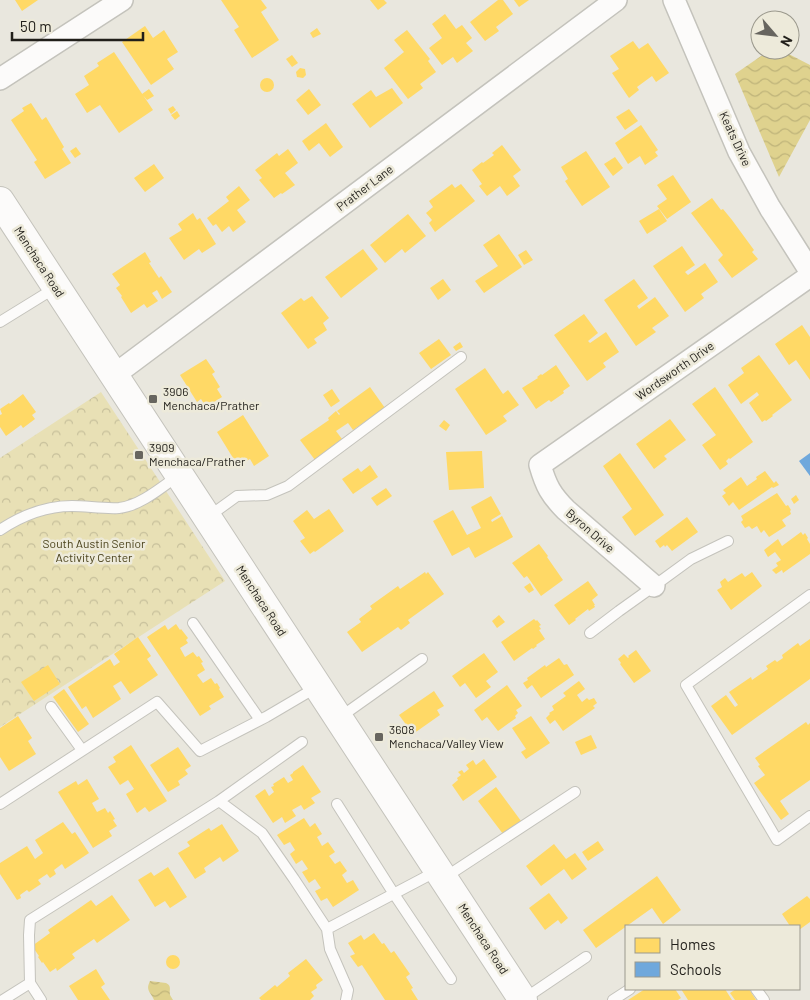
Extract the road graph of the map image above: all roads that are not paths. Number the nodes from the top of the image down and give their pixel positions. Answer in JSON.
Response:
{"nodes":[{"id":1,"x":122,"y":0,"type":"edge"},
{"id":2,"x":616,"y":0,"type":"edge"},
{"id":3,"x":674,"y":0,"type":"edge"},
{"id":4,"x":0,"y":79,"type":"edge"},
{"id":5,"x":0,"y":201,"type":"edge"},
{"id":6,"x":810,"y":271,"type":"edge"},
{"id":7,"x":810,"y":276,"type":"edge"},
{"id":8,"x":56,"y":288,"type":"junction"},
{"id":9,"x":0,"y":322,"type":"edge"},
{"id":10,"x":461,"y":357,"type":"dead end"},
{"id":11,"x":113,"y":376,"type":"junction"},
{"id":12,"x":540,"y":465,"type":"joint"},
{"id":13,"x":179,"y":475,"type":"junction"},
{"id":14,"x":207,"y":518,"type":"junction"},
{"id":15,"x":0,"y":530,"type":"edge"},
{"id":16,"x":728,"y":541,"type":"dead end"},
{"id":17,"x":654,"y":586,"type":"junction"},
{"id":18,"x":810,"y":595,"type":"edge"},
{"id":19,"x":192,"y":623,"type":"dead end"},
{"id":20,"x":590,"y":633,"type":"dead end"},
{"id":21,"x":422,"y":659,"type":"dead end"},
{"id":22,"x":318,"y":687,"type":"junction"},
{"id":23,"x":51,"y":707,"type":"dead end"},
{"id":24,"x":338,"y":719,"type":"junction"},
{"id":25,"x":260,"y":720,"type":"junction"},
{"id":26,"x":302,"y":742,"type":"dead end"},
{"id":27,"x":82,"y":750,"type":"junction"},
{"id":28,"x":575,"y":792,"type":"dead end"},
{"id":29,"x":219,"y":801,"type":"junction"},
{"id":30,"x":0,"y":804,"type":"edge"},
{"id":31,"x":337,"y":804,"type":"dead end"},
{"id":32,"x":810,"y":816,"type":"edge"},
{"id":33,"x":440,"y":874,"type":"junction"},
{"id":34,"x":394,"y":894,"type":"junction"},
{"id":35,"x":327,"y":930,"type":"junction"},
{"id":36,"x":586,"y":957,"type":"dead end"},
{"id":37,"x":452,"y":979,"type":"dead end"},
{"id":38,"x":30,"y":983,"type":"junction"},
{"id":39,"x":628,"y":990,"type":"edge"},
{"id":40,"x":3,"y":1000,"type":"edge"},
{"id":41,"x":41,"y":1000,"type":"edge"},
{"id":42,"x":346,"y":1000,"type":"edge"},
{"id":43,"x":523,"y":1000,"type":"edge"},
{"id":44,"x":613,"y":1000,"type":"edge"}],
"edges":[{"from":1,"to":4,"type":"street"},
{"from":2,"to":11,"type":"street","name":"Prather Lane"},
{"from":3,"to":6,"type":"street","name":"Keats Drive"},
{"from":5,"to":8,"type":"main road","name":"Menchaca Road"},
{"from":7,"to":12,"type":"street","name":"Wordsworth Drive"},
{"from":8,"to":9,"type":"lane"},
{"from":8,"to":11,"type":"main road","name":"Menchaca Road"},
{"from":10,"to":14,"type":"lane"},
{"from":11,"to":13,"type":"main road","name":"Menchaca Road"},
{"from":12,"to":17,"type":"street","name":"Byron Drive"},
{"from":13,"to":14,"type":"main road","name":"Menchaca Road"},
{"from":13,"to":15,"type":"lane"},
{"from":14,"to":22,"type":"main road","name":"Menchaca Road"},
{"from":16,"to":17,"type":"lane"},
{"from":17,"to":20,"type":"lane"},
{"from":18,"to":32,"type":"lane"},
{"from":19,"to":25,"type":"lane"},
{"from":21,"to":24,"type":"lane"},
{"from":22,"to":24,"type":"main road","name":"Menchaca Road"},
{"from":22,"to":25,"type":"lane"},
{"from":23,"to":27,"type":"lane"},
{"from":24,"to":33,"type":"main road","name":"Menchaca Road"},
{"from":25,"to":27,"type":"lane"},
{"from":26,"to":29,"type":"lane"},
{"from":27,"to":30,"type":"lane"},
{"from":28,"to":33,"type":"lane"},
{"from":29,"to":35,"type":"lane"},
{"from":29,"to":38,"type":"lane"},
{"from":31,"to":34,"type":"lane"},
{"from":33,"to":34,"type":"lane"},
{"from":33,"to":43,"type":"main road","name":"Menchaca Road"},
{"from":34,"to":35,"type":"lane"},
{"from":34,"to":37,"type":"lane"},
{"from":35,"to":42,"type":"lane"},
{"from":36,"to":43,"type":"lane"},
{"from":38,"to":40,"type":"lane"},
{"from":38,"to":41,"type":"lane"},
{"from":39,"to":44,"type":"lane"}]}
